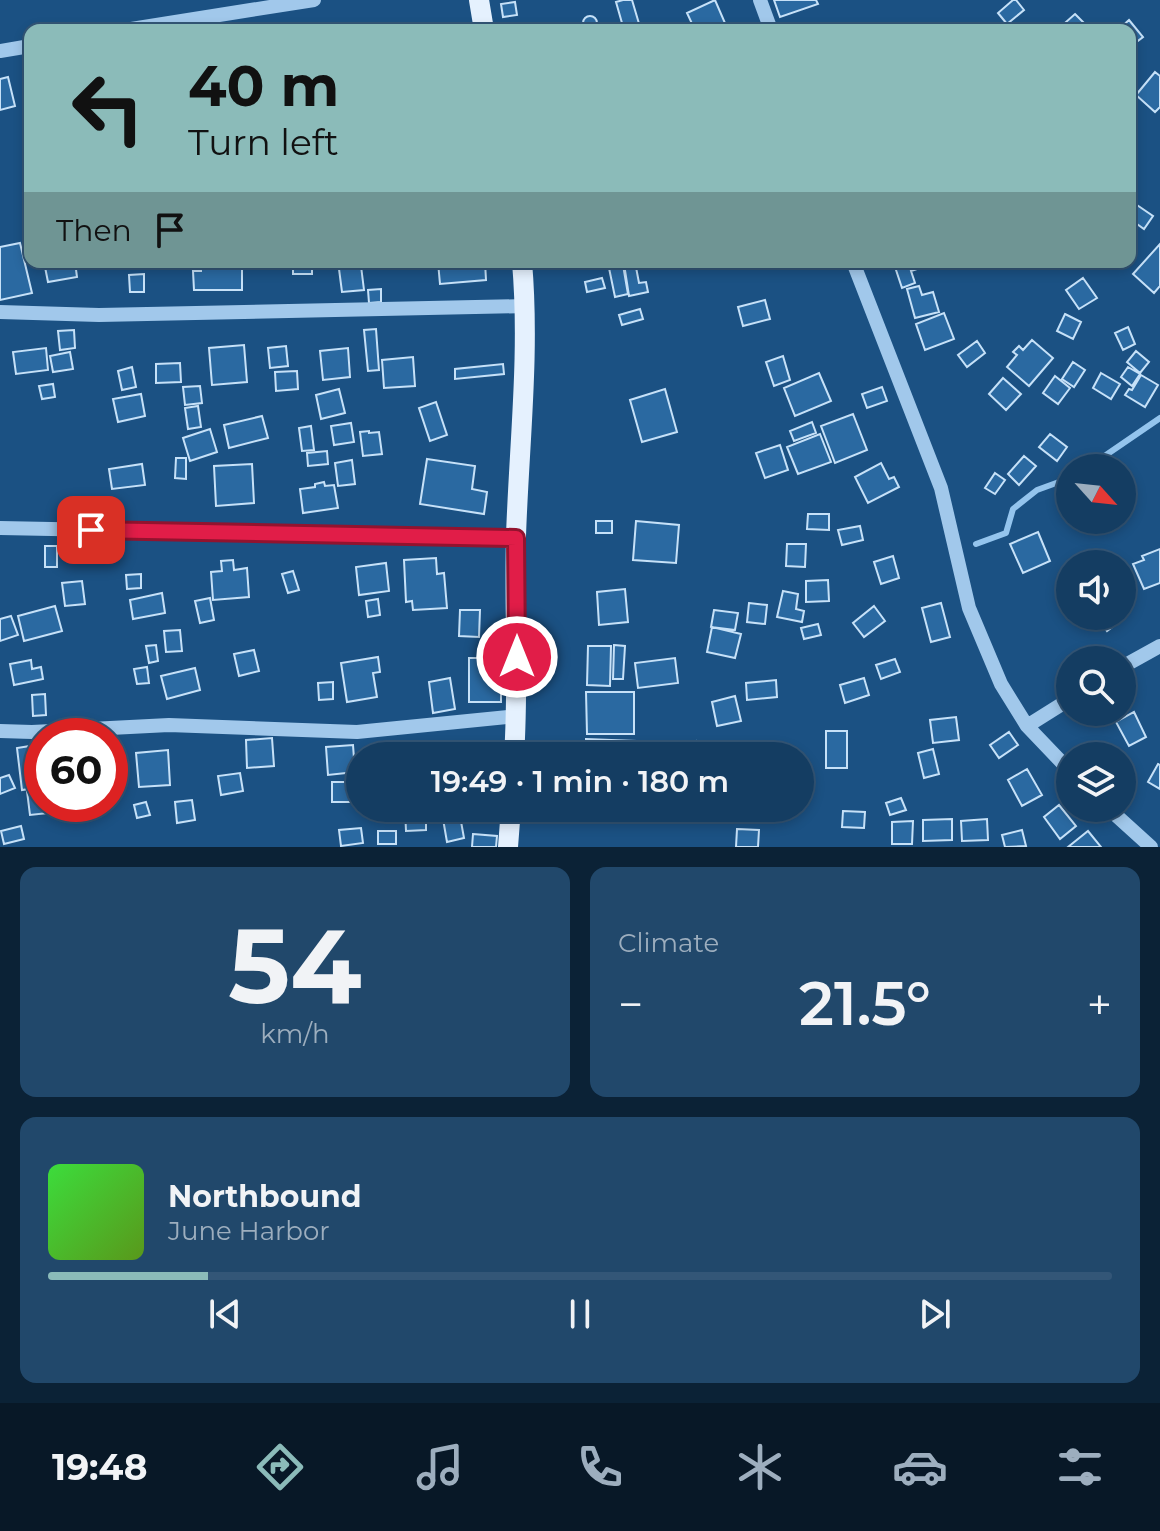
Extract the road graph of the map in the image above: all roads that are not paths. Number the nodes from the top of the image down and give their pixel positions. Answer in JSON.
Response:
{"nodes":[{"id":1,"x":314,"y":0,"type":"edge"},
{"id":2,"x":479,"y":0,"type":"edge"},
{"id":3,"x":760,"y":0,"type":"edge"},
{"id":4,"x":163,"y":24,"type":"edge"},
{"id":5,"x":483,"y":24,"type":"edge"},
{"id":6,"x":769,"y":24,"type":"edge"},
{"id":7,"x":24,"y":47,"type":"edge"},
{"id":8,"x":0,"y":51,"type":"edge"},
{"id":9,"x":523,"y":268,"type":"edge"},
{"id":10,"x":855,"y":268,"type":"edge"},
{"id":11,"x":526,"y":306,"type":"junction"},
{"id":12,"x":0,"y":312,"type":"edge"},
{"id":13,"x":0,"y":528,"type":"edge"},
{"id":14,"x":516,"y":538,"type":"junction"},
{"id":15,"x":1160,"y":646,"type":"edge"},
{"id":16,"x":1136,"y":659,"type":"edge"},
{"id":17,"x":1056,"y":708,"type":"edge"},
{"id":18,"x":517,"y":716,"type":"junction"},
{"id":19,"x":1027,"y":726,"type":"junction"},
{"id":20,"x":0,"y":731,"type":"edge"},
{"id":21,"x":515,"y":742,"type":"edge"},
{"id":22,"x":1056,"y":756,"type":"edge"},
{"id":23,"x":510,"y":822,"type":"edge"},
{"id":24,"x":1123,"y":822,"type":"edge"},
{"id":25,"x":508,"y":847,"type":"edge"},
{"id":26,"x":1151,"y":847,"type":"edge"}],
"edges":[{"from":1,"to":4,"type":"street"},
{"from":2,"to":5,"type":"main road"},
{"from":3,"to":6,"type":"street"},
{"from":7,"to":8,"type":"street"},
{"from":9,"to":11,"type":"main road"},
{"from":10,"to":19,"type":"street"},
{"from":11,"to":12,"type":"street"},
{"from":11,"to":14,"type":"main road"},
{"from":13,"to":14,"type":"street"},
{"from":14,"to":18,"type":"main road"},
{"from":15,"to":16,"type":"street"},
{"from":17,"to":19,"type":"street"},
{"from":18,"to":20,"type":"street"},
{"from":18,"to":21,"type":"main road"},
{"from":19,"to":22,"type":"street"},
{"from":23,"to":25,"type":"main road"},
{"from":24,"to":26,"type":"street"}]}
